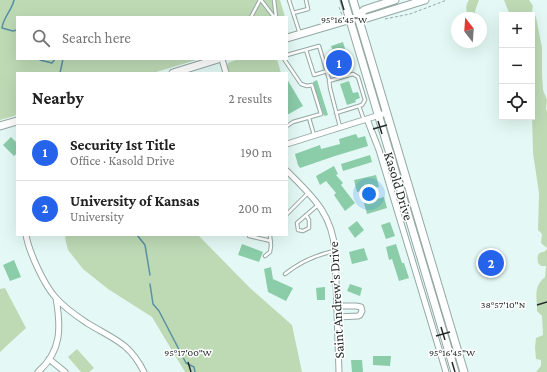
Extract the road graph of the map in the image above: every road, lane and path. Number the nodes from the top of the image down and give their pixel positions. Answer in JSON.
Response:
{"nodes":[{"id":1,"x":261,"y":0,"type":"edge"},
{"id":2,"x":274,"y":0,"type":"edge"},
{"id":3,"x":289,"y":0,"type":"edge"},
{"id":4,"x":306,"y":0,"type":"edge"},
{"id":5,"x":344,"y":0,"type":"edge"},
{"id":6,"x":353,"y":0,"type":"edge"},
{"id":7,"x":395,"y":0,"type":"edge"},
{"id":8,"x":426,"y":0,"type":"edge"},
{"id":9,"x":447,"y":0,"type":"edge"},
{"id":10,"x":416,"y":1,"type":"edge"},
{"id":11,"x":293,"y":14,"type":"junction"},
{"id":12,"x":252,"y":16,"type":"edge"},
{"id":13,"x":274,"y":16,"type":"edge"},
{"id":14,"x":275,"y":16,"type":"edge"},
{"id":15,"x":358,"y":17,"type":"junction"},
{"id":16,"x":350,"y":19,"type":"junction"},
{"id":17,"x":382,"y":19,"type":"dead end"},
{"id":18,"x":300,"y":34,"type":"junction"},
{"id":19,"x":288,"y":38,"type":"edge"},
{"id":20,"x":306,"y":50,"type":"junction"},
{"id":21,"x":288,"y":55,"type":"edge"},
{"id":22,"x":215,"y":60,"type":"edge"},
{"id":23,"x":222,"y":60,"type":"edge"},
{"id":24,"x":285,"y":60,"type":"edge"},
{"id":25,"x":327,"y":71,"type":"junction"},
{"id":26,"x":175,"y":72,"type":"edge"},
{"id":27,"x":226,"y":72,"type":"edge"},
{"id":28,"x":329,"y":81,"type":"junction"},
{"id":29,"x":359,"y":106,"type":"junction"},
{"id":30,"x":336,"y":113,"type":"junction"},
{"id":31,"x":386,"y":113,"type":"junction"},
{"id":32,"x":378,"y":116,"type":"junction"},
{"id":33,"x":309,"y":118,"type":"junction"},
{"id":34,"x":366,"y":120,"type":"junction"},
{"id":35,"x":16,"y":121,"type":"edge"},
{"id":36,"x":288,"y":125,"type":"edge"},
{"id":37,"x":0,"y":126,"type":"edge"},
{"id":38,"x":340,"y":127,"type":"junction"},
{"id":39,"x":315,"y":135,"type":"junction"},
{"id":40,"x":288,"y":144,"type":"edge"},
{"id":41,"x":288,"y":172,"type":"edge"},
{"id":42,"x":308,"y":193,"type":"junction"},
{"id":43,"x":319,"y":204,"type":"junction"},
{"id":44,"x":288,"y":213,"type":"edge"},
{"id":45,"x":306,"y":215,"type":"junction"},
{"id":46,"x":26,"y":236,"type":"edge"},
{"id":47,"x":249,"y":236,"type":"edge"},
{"id":48,"x":270,"y":236,"type":"edge"},
{"id":49,"x":271,"y":241,"type":"junction"},
{"id":50,"x":335,"y":251,"type":"junction"},
{"id":51,"x":265,"y":256,"type":"dead end"},
{"id":52,"x":285,"y":274,"type":"dead end"},
{"id":53,"x":56,"y":298,"type":"junction"},
{"id":54,"x":336,"y":306,"type":"junction"},
{"id":55,"x":337,"y":317,"type":"junction"},
{"id":56,"x":50,"y":359,"type":"junction"},
{"id":57,"x":38,"y":372,"type":"edge"},
{"id":58,"x":65,"y":372,"type":"edge"},
{"id":59,"x":144,"y":372,"type":"edge"},
{"id":60,"x":339,"y":372,"type":"edge"},
{"id":61,"x":446,"y":372,"type":"edge"},
{"id":62,"x":455,"y":372,"type":"edge"},
{"id":63,"x":464,"y":372,"type":"edge"}],
"edges":[{"from":1,"to":12,"type":"lane"},
{"from":1,"to":13,"type":"lane"},
{"from":2,"to":14,"type":"lane"},
{"from":3,"to":11,"type":"lane"},
{"from":4,"to":11,"type":"lane"},
{"from":5,"to":16,"type":"main road","name":"Kasold Drive"},
{"from":6,"to":15,"type":"main road","name":"Kasold Drive"},
{"from":7,"to":15,"type":"main road"},
{"from":8,"to":10,"type":"main road"},
{"from":9,"to":17,"type":"path"},
{"from":10,"to":15,"type":"main road"},
{"from":11,"to":18,"type":"lane"},
{"from":15,"to":16,"type":"main road"},
{"from":15,"to":31,"type":"main road","name":"Kasold Drive"},
{"from":16,"to":18,"type":"main road"},
{"from":16,"to":32,"type":"main road","name":"Kasold Drive"},
{"from":18,"to":19,"type":"main road"},
{"from":20,"to":21,"type":"lane"},
{"from":20,"to":25,"type":"lane"},
{"from":20,"to":25,"type":"lane"},
{"from":22,"to":26,"type":"main road"},
{"from":23,"to":27,"type":"street"},
{"from":24,"to":33,"type":"lane"},
{"from":25,"to":28,"type":"lane"},
{"from":28,"to":29,"type":"lane"},
{"from":28,"to":30,"type":"lane"},
{"from":29,"to":30,"type":"lane"},
{"from":29,"to":34,"type":"lane"},
{"from":30,"to":38,"type":"lane"},
{"from":31,"to":32,"type":"street"},
{"from":31,"to":63,"type":"main road","name":"Kasold Drive"},
{"from":32,"to":34,"type":"street"},
{"from":32,"to":62,"type":"main road","name":"Kasold Drive"},
{"from":33,"to":36,"type":"lane"},
{"from":33,"to":39,"type":"lane"},
{"from":34,"to":38,"type":"street"},
{"from":34,"to":61,"type":"street"},
{"from":35,"to":37,"type":"main road"},
{"from":38,"to":39,"type":"street"},
{"from":39,"to":40,"type":"street"},
{"from":41,"to":42,"type":"street","name":"Saint Andrew's Drive"},
{"from":42,"to":43,"type":"street","name":"Saint Andrew's Drive"},
{"from":42,"to":44,"type":"lane"},
{"from":43,"to":45,"type":"lane"},
{"from":43,"to":50,"type":"street","name":"Saint Andrew's Drive"},
{"from":45,"to":45,"type":"lane"},
{"from":46,"to":53,"type":"street"},
{"from":47,"to":49,"type":"lane"},
{"from":48,"to":49,"type":"lane"},
{"from":49,"to":51,"type":"lane"},
{"from":50,"to":52,"type":"lane"},
{"from":50,"to":54,"type":"street","name":"Saint Andrew's Drive"},
{"from":53,"to":56,"type":"street"},
{"from":53,"to":59,"type":"street"},
{"from":54,"to":55,"type":"street","name":"Saint Andrew's Drive"},
{"from":54,"to":55,"type":"street"},
{"from":55,"to":60,"type":"street","name":"Saint Andrew's Drive"},
{"from":56,"to":57,"type":"street"},
{"from":56,"to":58,"type":"street"}]}
